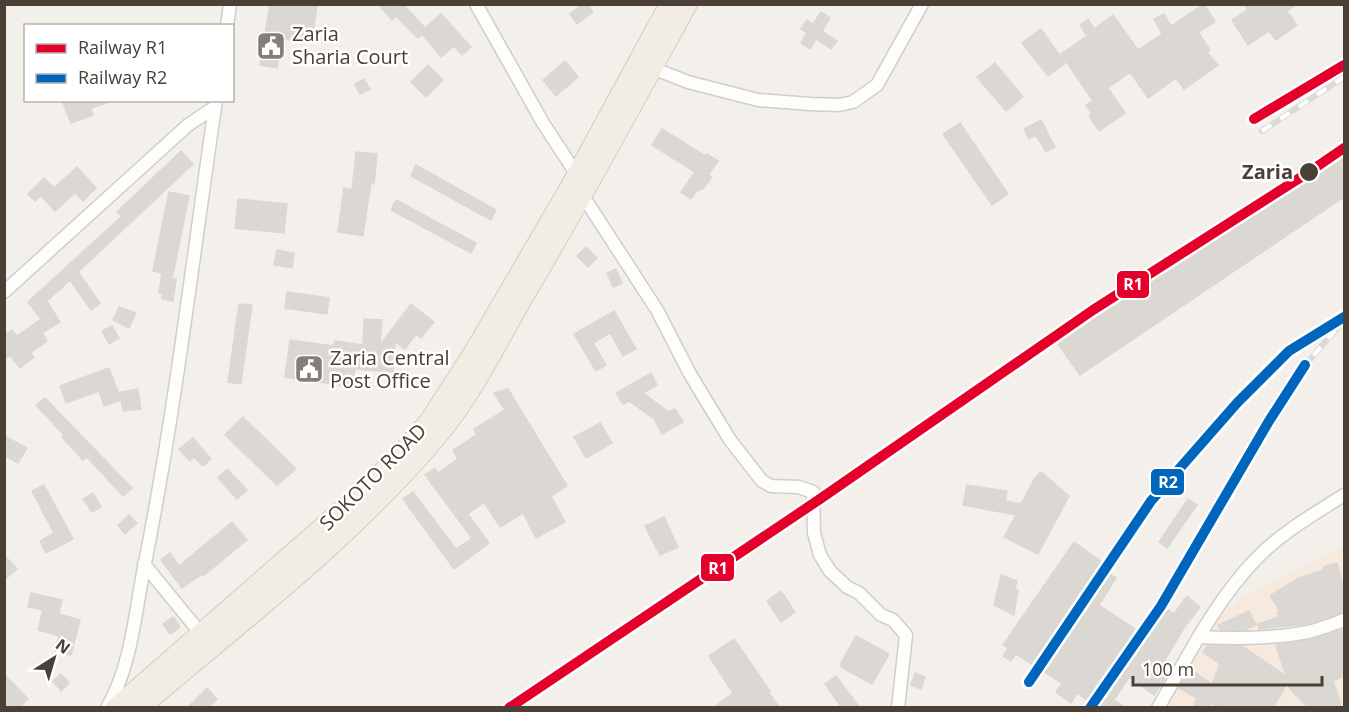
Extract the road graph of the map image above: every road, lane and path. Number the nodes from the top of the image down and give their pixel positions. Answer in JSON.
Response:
{"nodes":[{"id":1,"x":230,"y":4,"type":"edge"},
{"id":2,"x":476,"y":4,"type":"edge"},
{"id":3,"x":670,"y":4,"type":"edge"},
{"id":4,"x":687,"y":4,"type":"edge"},
{"id":5,"x":922,"y":4,"type":"edge"},
{"id":6,"x":227,"y":24,"type":"edge"},
{"id":7,"x":652,"y":68,"type":"junction"},
{"id":8,"x":215,"y":104,"type":"edge"},
{"id":9,"x":577,"y":175,"type":"junction"},
{"id":10,"x":582,"y":196,"type":"junction"},
{"id":11,"x":4,"y":292,"type":"edge"},
{"id":12,"x":1344,"y":495,"type":"edge"},
{"id":13,"x":144,"y":564,"type":"junction"},
{"id":14,"x":1344,"y":620,"type":"edge"},
{"id":15,"x":202,"y":635,"type":"junction"},
{"id":16,"x":1199,"y":637,"type":"junction"},
{"id":17,"x":107,"y":708,"type":"edge"},
{"id":18,"x":116,"y":708,"type":"edge"},
{"id":19,"x":139,"y":708,"type":"edge"},
{"id":20,"x":898,"y":708,"type":"edge"},
{"id":21,"x":1158,"y":708,"type":"edge"}],
"edges":[{"from":1,"to":6,"type":"street"},
{"from":2,"to":9,"type":"street"},
{"from":3,"to":9,"type":"main road","name":"SOKOTO ROAD"},
{"from":4,"to":7,"type":"main road","name":"SOKOTO ROAD"},
{"from":5,"to":7,"type":"street"},
{"from":7,"to":10,"type":"main road","name":"SOKOTO ROAD"},
{"from":8,"to":11,"type":"street"},
{"from":8,"to":13,"type":"street"},
{"from":9,"to":15,"type":"main road","name":"SOKOTO ROAD"},
{"from":10,"to":19,"type":"main road","name":"SOKOTO ROAD"},
{"from":10,"to":20,"type":"street"},
{"from":12,"to":16,"type":"street"},
{"from":13,"to":15,"type":"street"},
{"from":13,"to":17,"type":"street"},
{"from":14,"to":16,"type":"street"},
{"from":15,"to":18,"type":"main road","name":"SOKOTO ROAD"},
{"from":16,"to":21,"type":"street"}]}
